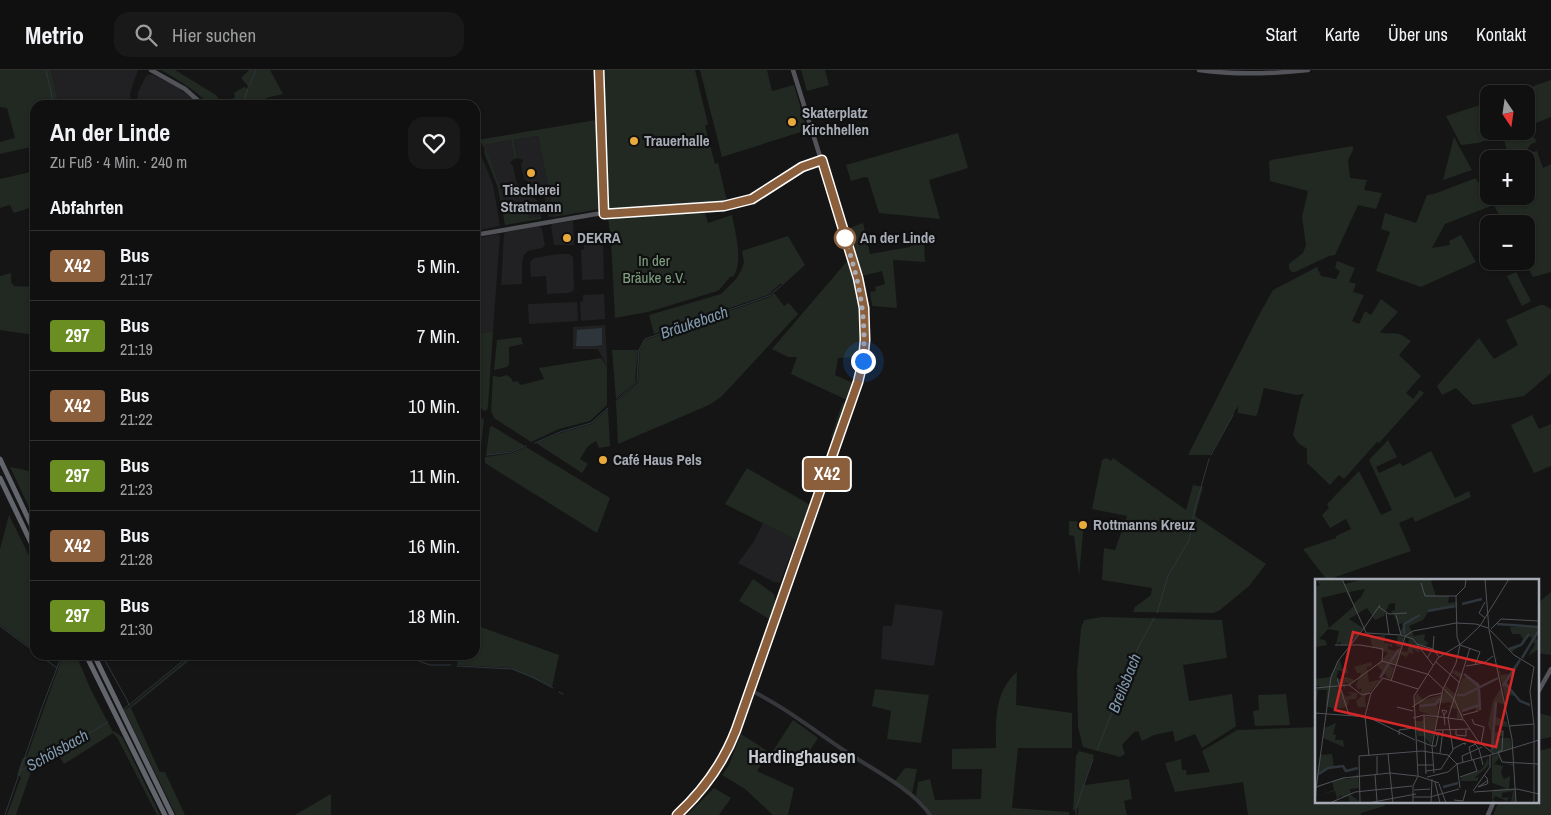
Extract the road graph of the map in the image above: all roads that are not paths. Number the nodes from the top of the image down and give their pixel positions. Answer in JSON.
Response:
{"nodes":[{"id":1,"x":151,"y":70,"type":"edge"},
{"id":2,"x":793,"y":70,"type":"edge"},
{"id":3,"x":1199,"y":70,"type":"edge"},
{"id":4,"x":1308,"y":70,"type":"edge"},
{"id":5,"x":197,"y":100,"type":"edge"},
{"id":6,"x":822,"y":160,"type":"junction"},
{"id":7,"x":480,"y":234,"type":"edge"},
{"id":8,"x":0,"y":459,"type":"edge"},
{"id":9,"x":0,"y":478,"type":"edge"},
{"id":10,"x":30,"y":522,"type":"edge"},
{"id":11,"x":30,"y":541,"type":"edge"},
{"id":12,"x":88,"y":660,"type":"edge"},
{"id":13,"x":96,"y":660,"type":"edge"},
{"id":14,"x":1551,"y":668,"type":"edge"},
{"id":15,"x":750,"y":690,"type":"junction"},
{"id":16,"x":1538,"y":692,"type":"edge"},
{"id":17,"x":1494,"y":802,"type":"edge"},
{"id":18,"x":165,"y":815,"type":"edge"},
{"id":19,"x":172,"y":815,"type":"edge"},
{"id":20,"x":677,"y":815,"type":"edge"},
{"id":21,"x":930,"y":815,"type":"edge"},
{"id":22,"x":1488,"y":815,"type":"edge"}],
"edges":[{"from":1,"to":5,"type":"main road"},
{"from":2,"to":6,"type":"main road"},
{"from":3,"to":4,"type":"main road"},
{"from":6,"to":7,"type":"main road"},
{"from":6,"to":15,"type":"main road"},
{"from":8,"to":10,"type":"highway"},
{"from":9,"to":11,"type":"highway"},
{"from":12,"to":18,"type":"highway"},
{"from":13,"to":19,"type":"highway"},
{"from":14,"to":16,"type":"main road"},
{"from":15,"to":20,"type":"main road"},
{"from":15,"to":21,"type":"street"},
{"from":17,"to":22,"type":"main road"}]}
